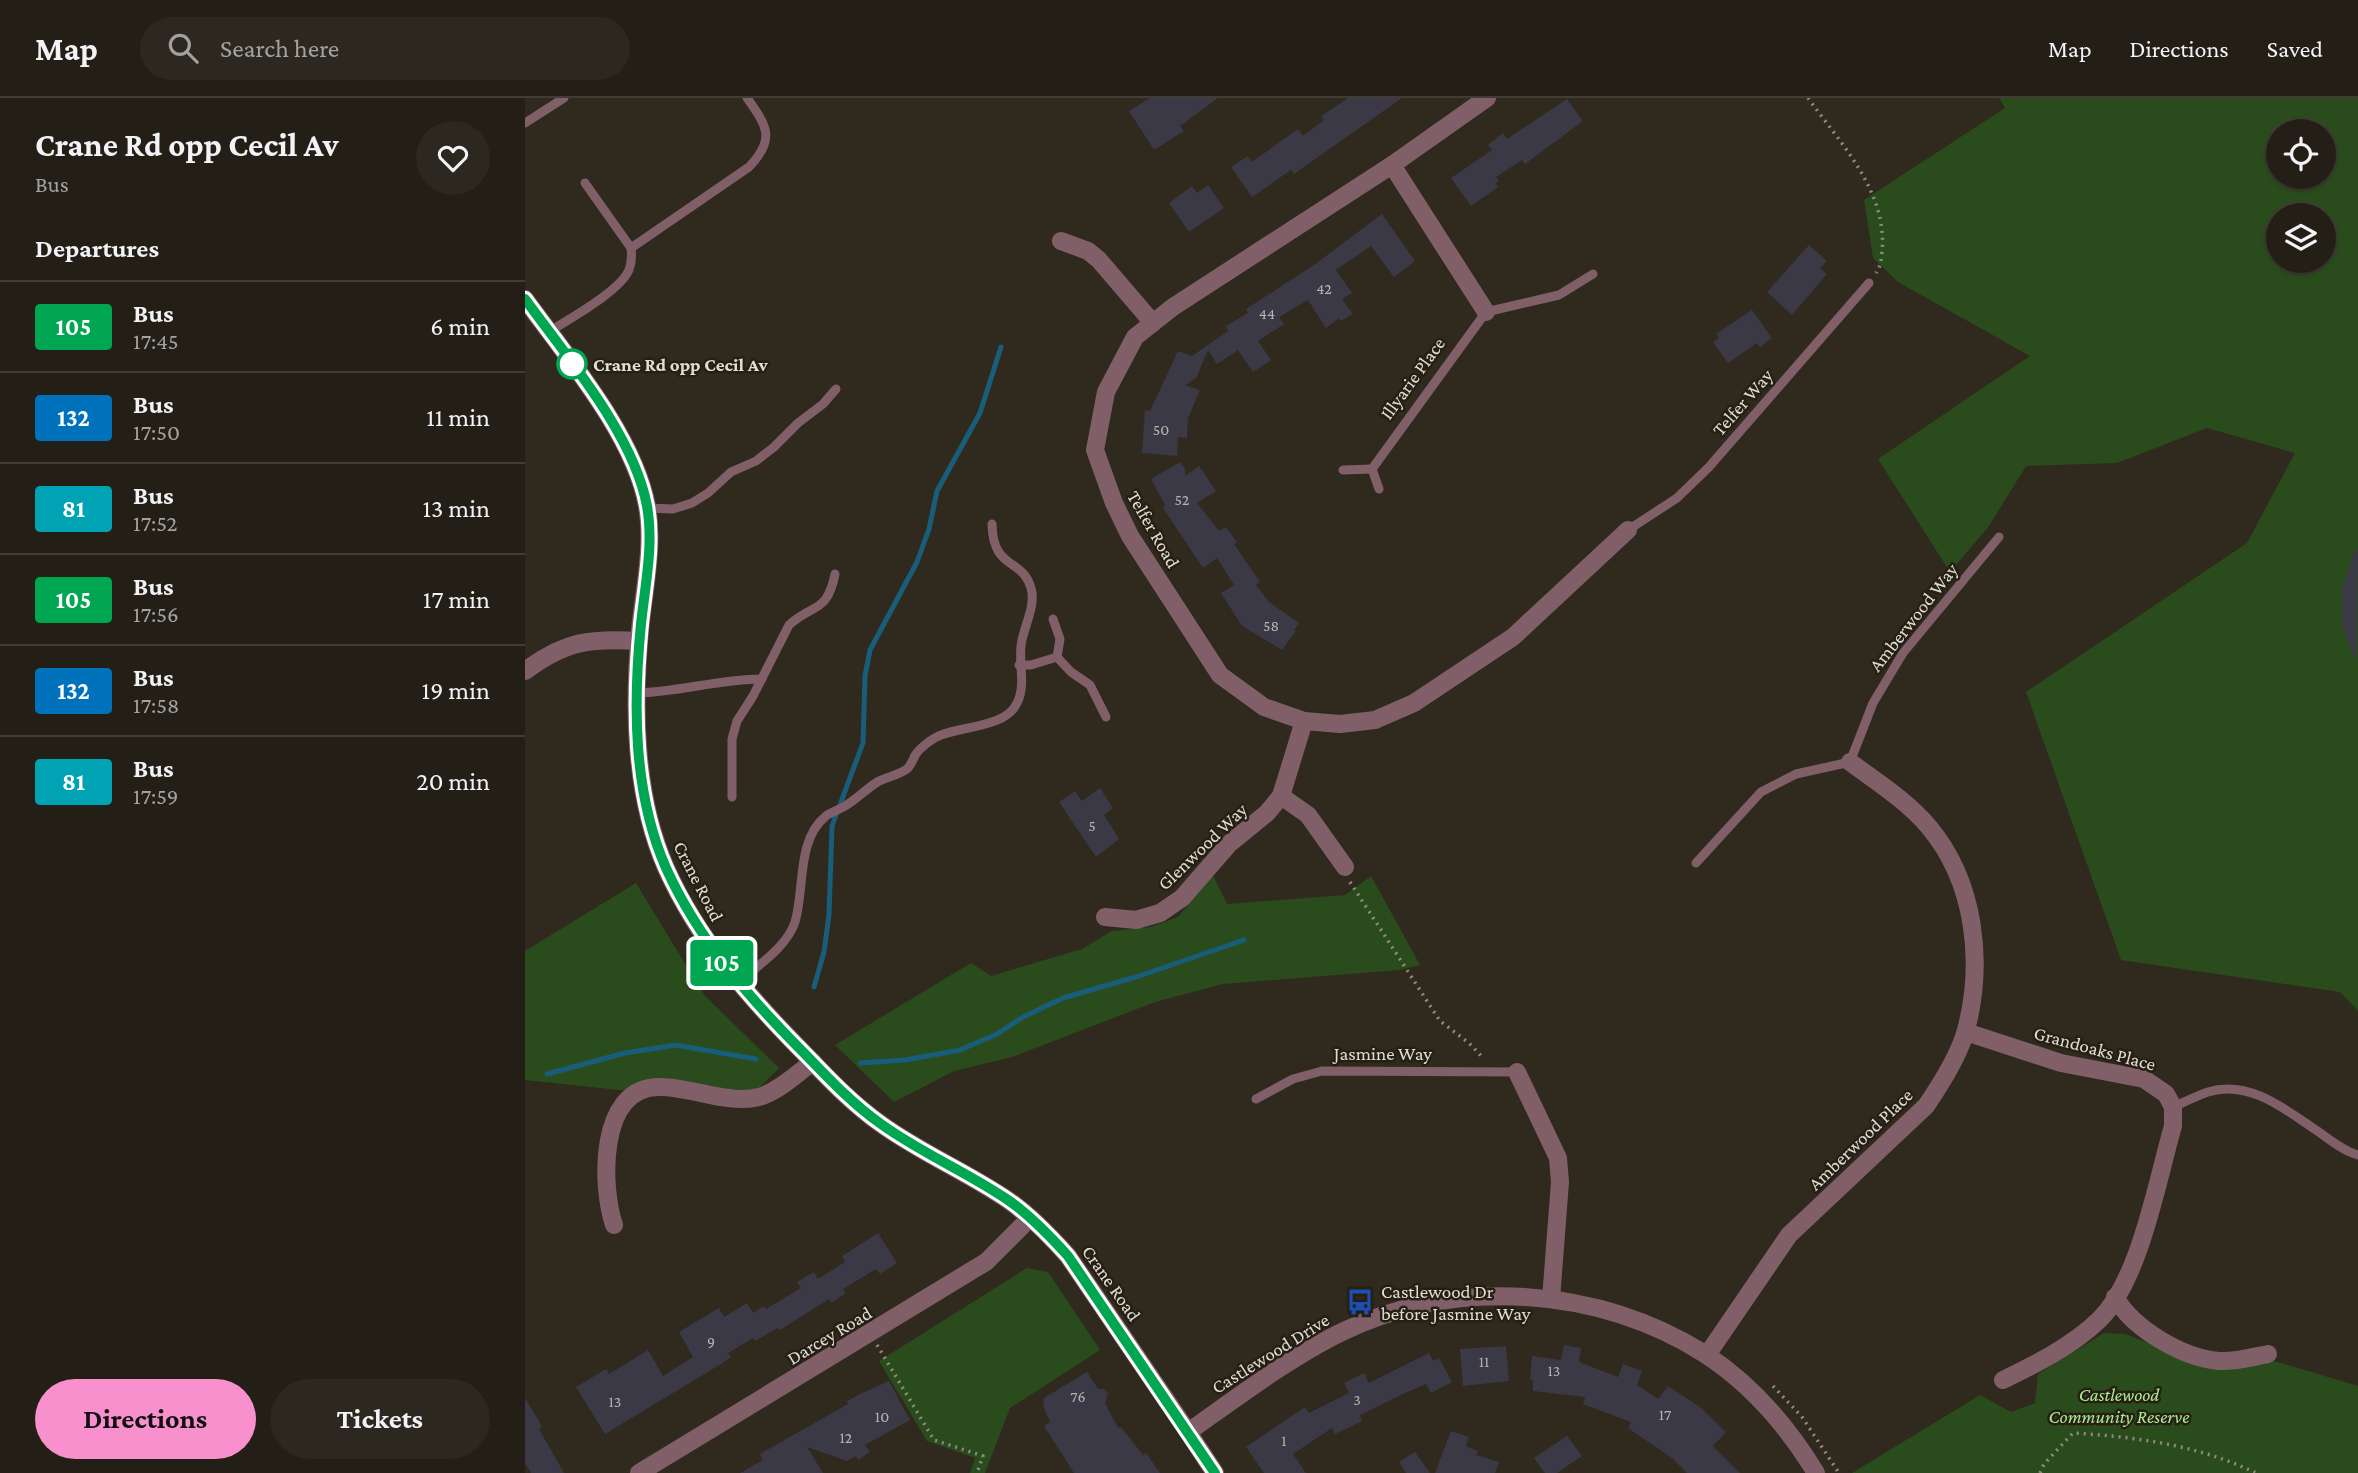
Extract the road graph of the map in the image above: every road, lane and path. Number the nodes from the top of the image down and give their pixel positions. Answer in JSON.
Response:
{"nodes":[{"id":1,"x":564,"y":98,"type":"edge"},
{"id":2,"x":747,"y":98,"type":"edge"},
{"id":3,"x":1487,"y":98,"type":"edge"},
{"id":4,"x":1808,"y":98,"type":"edge"},
{"id":5,"x":525,"y":123,"type":"edge"},
{"id":6,"x":1392,"y":166,"type":"junction"},
{"id":7,"x":585,"y":183,"type":"dead end"},
{"id":8,"x":1061,"y":241,"type":"dead end"},
{"id":9,"x":631,"y":248,"type":"junction"},
{"id":10,"x":1593,"y":274,"type":"dead end"},
{"id":11,"x":1869,"y":283,"type":"joint"},
{"id":12,"x":525,"y":299,"type":"edge"},
{"id":13,"x":1486,"y":312,"type":"junction"},
{"id":14,"x":1153,"y":323,"type":"junction"},
{"id":15,"x":549,"y":332,"type":"junction"},
{"id":16,"x":836,"y":389,"type":"dead end"},
{"id":17,"x":1372,"y":469,"type":"junction"},
{"id":18,"x":1343,"y":470,"type":"dead end"},
{"id":19,"x":1379,"y":489,"type":"dead end"},
{"id":20,"x":647,"y":508,"type":"junction"},
{"id":21,"x":992,"y":524,"type":"dead end"},
{"id":22,"x":1628,"y":530,"type":"joint"},
{"id":23,"x":1999,"y":537,"type":"dead end"},
{"id":24,"x":835,"y":574,"type":"dead end"},
{"id":25,"x":1053,"y":619,"type":"dead end"},
{"id":26,"x":639,"y":641,"type":"junction"},
{"id":27,"x":1057,"y":657,"type":"junction"},
{"id":28,"x":1019,"y":664,"type":"junction"},
{"id":29,"x":525,"y":671,"type":"edge"},
{"id":30,"x":762,"y":679,"type":"junction"},
{"id":31,"x":637,"y":693,"type":"junction"},
{"id":32,"x":1106,"y":717,"type":"dead end"},
{"id":33,"x":1304,"y":720,"type":"junction"},
{"id":34,"x":1850,"y":762,"type":"junction"},
{"id":35,"x":1282,"y":796,"type":"junction"},
{"id":36,"x":732,"y":797,"type":"dead end"},
{"id":37,"x":1696,"y":863,"type":"dead end"},
{"id":38,"x":1345,"y":867,"type":"joint"},
{"id":39,"x":1105,"y":917,"type":"dead end"},
{"id":40,"x":738,"y":984,"type":"junction"},
{"id":41,"x":1966,"y":1032,"type":"junction"},
{"id":42,"x":813,"y":1062,"type":"junction"},
{"id":43,"x":1486,"y":1071,"type":"junction"},
{"id":44,"x":1517,"y":1072,"type":"joint"},
{"id":45,"x":1256,"y":1099,"type":"dead end"},
{"id":46,"x":2173,"y":1107,"type":"junction"},
{"id":47,"x":2358,"y":1155,"type":"edge"},
{"id":48,"x":1030,"y":1218,"type":"junction"},
{"id":49,"x":614,"y":1225,"type":"dead end"},
{"id":50,"x":2115,"y":1297,"type":"junction"},
{"id":51,"x":1551,"y":1299,"type":"junction"},
{"id":52,"x":870,"y":1335,"type":"junction"},
{"id":53,"x":2268,"y":1353,"type":"dead end"},
{"id":54,"x":1706,"y":1355,"type":"junction"},
{"id":55,"x":2003,"y":1380,"type":"dead end"},
{"id":56,"x":1188,"y":1432,"type":"junction"},
{"id":57,"x":639,"y":1473,"type":"edge"},
{"id":58,"x":977,"y":1473,"type":"edge"},
{"id":59,"x":1215,"y":1473,"type":"edge"},
{"id":60,"x":1816,"y":1473,"type":"edge"},
{"id":61,"x":2040,"y":1473,"type":"edge"},
{"id":62,"x":2256,"y":1473,"type":"edge"}],
"edges":[{"from":1,"to":5,"type":"lane"},
{"from":2,"to":9,"type":"lane"},
{"from":3,"to":6,"type":"street","name":"Telfer Road"},
{"from":4,"to":11,"type":"path"},
{"from":6,"to":13,"type":"street"},
{"from":6,"to":14,"type":"street","name":"Telfer Road"},
{"from":7,"to":9,"type":"lane"},
{"from":8,"to":14,"type":"street"},
{"from":9,"to":15,"type":"lane"},
{"from":10,"to":13,"type":"lane"},
{"from":11,"to":22,"type":"lane","name":"Telfer Way"},
{"from":12,"to":15,"type":"street","name":"Crane Road"},
{"from":13,"to":17,"type":"lane","name":"Illyarie Place"},
{"from":14,"to":33,"type":"street","name":"Telfer Road"},
{"from":15,"to":20,"type":"street","name":"Crane Road"},
{"from":16,"to":20,"type":"lane"},
{"from":17,"to":18,"type":"lane"},
{"from":17,"to":19,"type":"lane"},
{"from":20,"to":26,"type":"street","name":"Crane Road"},
{"from":21,"to":28,"type":"lane"},
{"from":22,"to":33,"type":"street","name":"Telfer Road"},
{"from":23,"to":34,"type":"lane","name":"Amberwood Way"},
{"from":24,"to":30,"type":"lane"},
{"from":25,"to":27,"type":"lane"},
{"from":26,"to":29,"type":"street"},
{"from":26,"to":31,"type":"street","name":"Crane Road"},
{"from":27,"to":28,"type":"lane"},
{"from":27,"to":32,"type":"lane"},
{"from":28,"to":40,"type":"lane"},
{"from":30,"to":31,"type":"lane"},
{"from":30,"to":36,"type":"lane"},
{"from":31,"to":40,"type":"street","name":"Crane Road"},
{"from":33,"to":35,"type":"street","name":"Glenwood Way"},
{"from":34,"to":37,"type":"lane"},
{"from":34,"to":41,"type":"street","name":"Amberwood Place"},
{"from":35,"to":38,"type":"street"},
{"from":35,"to":39,"type":"street","name":"Glenwood Way"},
{"from":38,"to":43,"type":"path"},
{"from":40,"to":42,"type":"street","name":"Crane Road"},
{"from":41,"to":46,"type":"street","name":"Grandoaks Place"},
{"from":41,"to":54,"type":"street","name":"Amberwood Place"},
{"from":42,"to":48,"type":"street","name":"Crane Road"},
{"from":42,"to":49,"type":"street"},
{"from":43,"to":44,"type":"lane","name":"Jasmine Way"},
{"from":43,"to":45,"type":"lane","name":"Jasmine Way"},
{"from":44,"to":51,"type":"street"},
{"from":46,"to":47,"type":"lane"},
{"from":46,"to":50,"type":"street"},
{"from":48,"to":52,"type":"street","name":"Darcey Road"},
{"from":48,"to":56,"type":"street","name":"Crane Road"},
{"from":50,"to":53,"type":"street"},
{"from":50,"to":55,"type":"street"},
{"from":51,"to":54,"type":"street","name":"Castlewood Drive"},
{"from":51,"to":56,"type":"street","name":"Castlewood Drive"},
{"from":52,"to":57,"type":"street","name":"Darcey Road"},
{"from":52,"to":58,"type":"path"},
{"from":54,"to":60,"type":"street","name":"Castlewood Drive"},
{"from":56,"to":59,"type":"street","name":"Crane Road"},
{"from":61,"to":62,"type":"path"}]}
